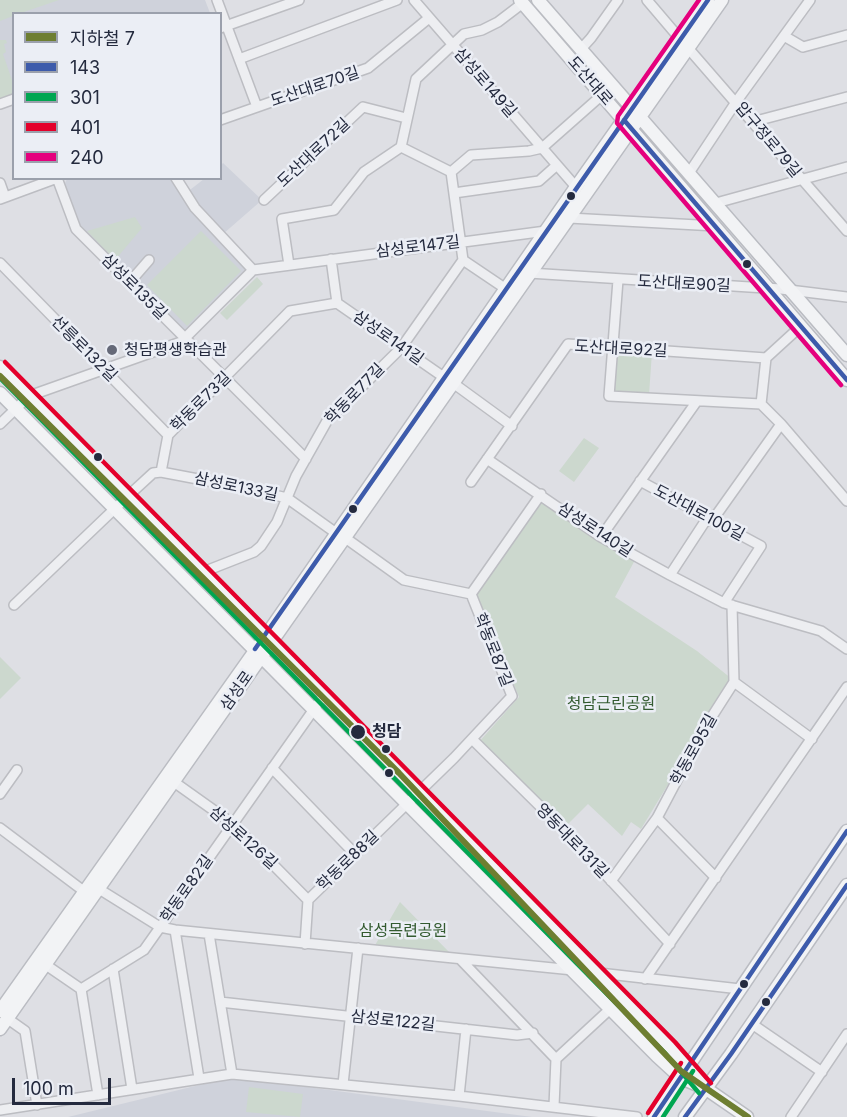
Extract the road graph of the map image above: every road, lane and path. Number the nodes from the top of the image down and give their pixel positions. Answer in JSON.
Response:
{"nodes":[{"id":1,"x":299,"y":0,"type":"edge"},
{"id":2,"x":397,"y":0,"type":"edge"},
{"id":3,"x":414,"y":0,"type":"edge"},
{"id":4,"x":538,"y":0,"type":"edge"},
{"id":5,"x":618,"y":0,"type":"edge"},
{"id":6,"x":647,"y":0,"type":"edge"},
{"id":7,"x":708,"y":0,"type":"edge"},
{"id":8,"x":722,"y":0,"type":"edge"},
{"id":9,"x":810,"y":0,"type":"edge"},
{"id":10,"x":522,"y":2,"type":"edge"},
{"id":11,"x":429,"y":18,"type":"junction"},
{"id":12,"x":224,"y":27,"type":"edge"},
{"id":13,"x":847,"y":35,"type":"edge"},
{"id":14,"x":784,"y":36,"type":"junction"},
{"id":15,"x":685,"y":44,"type":"junction"},
{"id":16,"x":452,"y":45,"type":"junction"},
{"id":17,"x":581,"y":49,"type":"junction"},
{"id":18,"x":239,"y":59,"type":"junction"},
{"id":19,"x":602,"y":94,"type":"junction"},
{"id":20,"x":847,"y":97,"type":"edge"},
{"id":21,"x":736,"y":102,"type":"junction"},
{"id":22,"x":257,"y":107,"type":"junction"},
{"id":23,"x":636,"y":113,"type":"junction"},
{"id":24,"x":406,"y":118,"type":"junction"},
{"id":25,"x":222,"y":119,"type":"edge"},
{"id":26,"x":753,"y":122,"type":"junction"},
{"id":27,"x":627,"y":124,"type":"junction"},
{"id":28,"x":401,"y":147,"type":"junction"},
{"id":29,"x":542,"y":148,"type":"junction"},
{"id":30,"x":557,"y":165,"type":"junction"},
{"id":31,"x":847,"y":167,"type":"edge"},
{"id":32,"x":451,"y":172,"type":"junction"},
{"id":33,"x":689,"y":173,"type":"junction"},
{"id":34,"x":52,"y":180,"type":"edge"},
{"id":35,"x":58,"y":180,"type":"edge"},
{"id":36,"x":177,"y":180,"type":"edge"},
{"id":37,"x":801,"y":180,"type":"junction"},
{"id":38,"x":0,"y":183,"type":"edge"},
{"id":39,"x":576,"y":187,"type":"junction"},
{"id":40,"x":454,"y":193,"type":"junction"},
{"id":41,"x":3,"y":199,"type":"edge"},
{"id":42,"x":264,"y":200,"type":"dead end"},
{"id":43,"x":716,"y":203,"type":"junction"},
{"id":44,"x":569,"y":218,"type":"junction"},
{"id":45,"x":717,"y":226,"type":"junction"},
{"id":46,"x":546,"y":231,"type":"junction"},
{"id":47,"x":847,"y":231,"type":"edge"},
{"id":48,"x":460,"y":242,"type":"junction"},
{"id":49,"x":331,"y":259,"type":"junction"},
{"id":50,"x":149,"y":260,"type":"dead end"},
{"id":51,"x":463,"y":260,"type":"junction"},
{"id":52,"x":0,"y":263,"type":"edge"},
{"id":53,"x":289,"y":265,"type":"junction"},
{"id":54,"x":253,"y":270,"type":"junction"},
{"id":55,"x":529,"y":273,"type":"junction"},
{"id":56,"x":618,"y":280,"type":"junction"},
{"id":57,"x":129,"y":283,"type":"junction"},
{"id":58,"x":506,"y":289,"type":"junction"},
{"id":59,"x":782,"y":290,"type":"junction"},
{"id":60,"x":847,"y":297,"type":"edge"},
{"id":61,"x":337,"y":303,"type":"junction"},
{"id":62,"x":801,"y":326,"type":"junction"},
{"id":63,"x":186,"y":339,"type":"junction"},
{"id":64,"x":401,"y":348,"type":"junction"},
{"id":65,"x":613,"y":348,"type":"junction"},
{"id":66,"x":847,"y":355,"type":"edge"},
{"id":67,"x":766,"y":358,"type":"junction"},
{"id":68,"x":0,"y":367,"type":"edge"},
{"id":69,"x":103,"y":368,"type":"junction"},
{"id":70,"x":225,"y":378,"type":"junction"},
{"id":71,"x":847,"y":380,"type":"edge"},
{"id":72,"x":449,"y":381,"type":"junction"},
{"id":73,"x":0,"y":393,"type":"edge"},
{"id":74,"x":29,"y":396,"type":"junction"},
{"id":75,"x":697,"y":400,"type":"junction"},
{"id":76,"x":761,"y":404,"type":"junction"},
{"id":77,"x":16,"y":409,"type":"junction"},
{"id":78,"x":0,"y":424,"type":"edge"},
{"id":79,"x":781,"y":424,"type":"junction"},
{"id":80,"x":512,"y":426,"type":"junction"},
{"id":81,"x":168,"y":435,"type":"junction"},
{"id":82,"x":306,"y":459,"type":"junction"},
{"id":83,"x":488,"y":459,"type":"junction"},
{"id":84,"x":160,"y":472,"type":"junction"},
{"id":85,"x":471,"y":482,"type":"dead end"},
{"id":86,"x":640,"y":482,"type":"junction"},
{"id":87,"x":541,"y":494,"type":"junction"},
{"id":88,"x":287,"y":498,"type":"junction"},
{"id":89,"x":847,"y":501,"type":"edge"},
{"id":90,"x":120,"y":503,"type":"junction"},
{"id":91,"x":709,"y":519,"type":"junction"},
{"id":92,"x":340,"y":535,"type":"junction"},
{"id":93,"x":601,"y":537,"type":"junction"},
{"id":94,"x":203,"y":572,"type":"junction"},
{"id":95,"x":670,"y":575,"type":"junction"},
{"id":96,"x":471,"y":594,"type":"junction"},
{"id":97,"x":728,"y":604,"type":"junction"},
{"id":98,"x":14,"y":605,"type":"dead end"},
{"id":99,"x":269,"y":638,"type":"junction"},
{"id":100,"x":847,"y":649,"type":"edge"},
{"id":101,"x":258,"y":653,"type":"junction"},
{"id":102,"x":734,"y":682,"type":"junction"},
{"id":103,"x":847,"y":687,"type":"edge"},
{"id":104,"x":324,"y":695,"type":"junction"},
{"id":105,"x":314,"y":710,"type":"junction"},
{"id":106,"x":812,"y":739,"type":"junction"},
{"id":107,"x":473,"y":740,"type":"junction"},
{"id":108,"x":272,"y":768,"type":"junction"},
{"id":109,"x":17,"y":770,"type":"dead end"},
{"id":110,"x":174,"y":782,"type":"junction"},
{"id":111,"x":420,"y":792,"type":"junction"},
{"id":112,"x":0,"y":794,"type":"edge"},
{"id":113,"x":408,"y":804,"type":"junction"},
{"id":114,"x":657,"y":818,"type":"junction"},
{"id":115,"x":233,"y":824,"type":"junction"},
{"id":116,"x":0,"y":828,"type":"edge"},
{"id":117,"x":847,"y":831,"type":"edge"},
{"id":118,"x":356,"y":855,"type":"junction"},
{"id":119,"x":716,"y":878,"type":"junction"},
{"id":120,"x":610,"y":881,"type":"junction"},
{"id":121,"x":847,"y":885,"type":"edge"},
{"id":122,"x":99,"y":889,"type":"junction"},
{"id":123,"x":85,"y":892,"type":"junction"},
{"id":124,"x":308,"y":900,"type":"junction"},
{"id":125,"x":160,"y":927,"type":"junction"},
{"id":126,"x":175,"y":930,"type":"junction"},
{"id":127,"x":209,"y":934,"type":"junction"},
{"id":128,"x":305,"y":944,"type":"junction"},
{"id":129,"x":670,"y":944,"type":"junction"},
{"id":130,"x":358,"y":948,"type":"junction"},
{"id":131,"x":461,"y":960,"type":"junction"},
{"id":132,"x":46,"y":965,"type":"junction"},
{"id":133,"x":113,"y":969,"type":"junction"},
{"id":134,"x":573,"y":970,"type":"junction"},
{"id":135,"x":598,"y":974,"type":"junction"},
{"id":136,"x":645,"y":979,"type":"junction"},
{"id":137,"x":81,"y":989,"type":"junction"},
{"id":138,"x":740,"y":989,"type":"junction"},
{"id":139,"x":622,"y":998,"type":"junction"},
{"id":140,"x":220,"y":1002,"type":"junction"},
{"id":141,"x":610,"y":1009,"type":"junction"},
{"id":142,"x":350,"y":1017,"type":"junction"},
{"id":143,"x":3,"y":1020,"type":"edge"},
{"id":144,"x":752,"y":1024,"type":"junction"},
{"id":145,"x":466,"y":1029,"type":"junction"},
{"id":146,"x":533,"y":1034,"type":"junction"},
{"id":147,"x":847,"y":1034,"type":"edge"},
{"id":148,"x":556,"y":1059,"type":"junction"},
{"id":149,"x":684,"y":1072,"type":"junction"},
{"id":150,"x":822,"y":1072,"type":"junction"},
{"id":151,"x":232,"y":1074,"type":"junction"},
{"id":152,"x":199,"y":1078,"type":"junction"},
{"id":153,"x":343,"y":1084,"type":"junction"},
{"id":154,"x":705,"y":1088,"type":"junction"},
{"id":155,"x":132,"y":1089,"type":"junction"},
{"id":156,"x":98,"y":1095,"type":"junction"},
{"id":157,"x":459,"y":1096,"type":"junction"},
{"id":158,"x":36,"y":1105,"type":"junction"},
{"id":159,"x":554,"y":1106,"type":"junction"},
{"id":160,"x":0,"y":1110,"type":"edge"},
{"id":161,"x":26,"y":1117,"type":"edge"},
{"id":162,"x":637,"y":1117,"type":"edge"},
{"id":163,"x":654,"y":1117,"type":"edge"},
{"id":164,"x":685,"y":1117,"type":"edge"},
{"id":165,"x":747,"y":1117,"type":"edge"},
{"id":166,"x":791,"y":1117,"type":"edge"}],
"edges":[{"from":1,"to":12,"type":"street"},
{"from":2,"to":18,"type":"street"},
{"from":3,"to":11,"type":"street","name":"삼성로149길"},
{"from":4,"to":17,"type":"main road","name":"도산대로"},
{"from":5,"to":17,"type":"street"},
{"from":6,"to":15,"type":"street","name":"압구정로79길"},
{"from":7,"to":15,"type":"main road"},
{"from":8,"to":15,"type":"main road"},
{"from":9,"to":14,"type":"street"},
{"from":10,"to":16,"type":"street"},
{"from":10,"to":19,"type":"main road","name":"도산대로"},
{"from":11,"to":16,"type":"street","name":"삼성로149길"},
{"from":11,"to":22,"type":"street","name":"도산대로70길"},
{"from":12,"to":18,"type":"street"},
{"from":13,"to":14,"type":"street"},
{"from":14,"to":21,"type":"street"},
{"from":15,"to":21,"type":"street","name":"압구정로79길"},
{"from":15,"to":23,"type":"main road","name":"삼성로"},
{"from":16,"to":24,"type":"street"},
{"from":16,"to":29,"type":"street","name":"삼성로149길"},
{"from":17,"to":23,"type":"main road","name":"도산대로"},
{"from":18,"to":22,"type":"street"},
{"from":19,"to":27,"type":"main road","name":"도산대로"},
{"from":19,"to":29,"type":"street"},
{"from":20,"to":26,"type":"street"},
{"from":21,"to":26,"type":"street","name":"압구정로79길"},
{"from":21,"to":33,"type":"street"},
{"from":22,"to":25,"type":"street","name":"도산대로70길"},
{"from":23,"to":27,"type":"main road","name":"삼성로"},
{"from":23,"to":33,"type":"main road","name":"도산대로"},
{"from":24,"to":28,"type":"street"},
{"from":24,"to":42,"type":"street","name":"도산대로72길"},
{"from":26,"to":37,"type":"street","name":"압구정로79길"},
{"from":27,"to":39,"type":"main road","name":"삼성로"},
{"from":27,"to":44,"type":"main road","name":"삼성로"},
{"from":27,"to":45,"type":"main road","name":"도산대로"},
{"from":28,"to":32,"type":"street"},
{"from":28,"to":53,"type":"street"},
{"from":29,"to":30,"type":"street","name":"삼성로149길"},
{"from":29,"to":32,"type":"street"},
{"from":30,"to":39,"type":"street","name":"삼성로149길"},
{"from":30,"to":40,"type":"street"},
{"from":31,"to":37,"type":"street"},
{"from":32,"to":40,"type":"street"},
{"from":33,"to":43,"type":"main road","name":"도산대로"},
{"from":34,"to":41,"type":"street"},
{"from":35,"to":57,"type":"street","name":"삼성로135길"},
{"from":36,"to":54,"type":"street"},
{"from":37,"to":43,"type":"street"},
{"from":37,"to":47,"type":"street","name":"압구정로79길"},
{"from":38,"to":41,"type":"street"},
{"from":39,"to":46,"type":"main road","name":"삼성로"},
{"from":40,"to":48,"type":"street"},
{"from":43,"to":59,"type":"main road","name":"도산대로"},
{"from":44,"to":45,"type":"street"},
{"from":44,"to":55,"type":"main road","name":"삼성로"},
{"from":45,"to":59,"type":"main road","name":"도산대로"},
{"from":46,"to":48,"type":"street","name":"삼성로147길"},
{"from":46,"to":58,"type":"main road","name":"삼성로"},
{"from":48,"to":49,"type":"street","name":"삼성로147길"},
{"from":48,"to":51,"type":"street"},
{"from":49,"to":53,"type":"street","name":"삼성로147길"},
{"from":49,"to":61,"type":"street","name":"삼성로141길"},
{"from":50,"to":57,"type":"street"},
{"from":51,"to":58,"type":"street"},
{"from":51,"to":64,"type":"street","name":"학동로77길"},
{"from":52,"to":69,"type":"street","name":"선릉로132길"},
{"from":53,"to":54,"type":"street","name":"삼성로147길"},
{"from":54,"to":63,"type":"street"},
{"from":55,"to":56,"type":"street"},
{"from":55,"to":72,"type":"main road","name":"삼성로"},
{"from":56,"to":59,"type":"street","name":"도산대로90길"},
{"from":56,"to":65,"type":"street","name":"도산대로90길"},
{"from":57,"to":63,"type":"street","name":"삼성로135길"},
{"from":58,"to":72,"type":"main road","name":"삼성로"},
{"from":59,"to":60,"type":"street","name":"도산대로90길"},
{"from":59,"to":62,"type":"main road","name":"도산대로"},
{"from":59,"to":66,"type":"main road","name":"도산대로"},
{"from":61,"to":64,"type":"street","name":"삼성로141길"},
{"from":61,"to":70,"type":"street","name":"학동로73길"},
{"from":62,"to":67,"type":"street"},
{"from":62,"to":71,"type":"main road","name":"도산대로"},
{"from":63,"to":69,"type":"street"},
{"from":63,"to":70,"type":"street","name":"삼성로135길"},
{"from":64,"to":72,"type":"street","name":"삼성로141길"},
{"from":64,"to":82,"type":"street","name":"학동로77길"},
{"from":65,"to":67,"type":"street","name":"도산대로92길"},
{"from":65,"to":75,"type":"street","name":"도산대로90길"},
{"from":65,"to":80,"type":"street","name":"도산대로92길"},
{"from":67,"to":76,"type":"street"},
{"from":68,"to":74,"type":"main road"},
{"from":69,"to":74,"type":"street"},
{"from":69,"to":81,"type":"street","name":"선릉로132길"},
{"from":70,"to":81,"type":"street","name":"학동로73길"},
{"from":70,"to":82,"type":"street","name":"삼성로135길"},
{"from":72,"to":80,"type":"street","name":"삼성로141길"},
{"from":72,"to":92,"type":"main road","name":"삼성로"},
{"from":73,"to":77,"type":"main road"},
{"from":74,"to":77,"type":"street"},
{"from":74,"to":90,"type":"main road"},
{"from":75,"to":76,"type":"street"},
{"from":75,"to":86,"type":"street"},
{"from":76,"to":79,"type":"street"},
{"from":77,"to":78,"type":"street"},
{"from":77,"to":90,"type":"main road"},
{"from":79,"to":89,"type":"street"},
{"from":79,"to":91,"type":"street"},
{"from":80,"to":83,"type":"street","name":"도산대로92길"},
{"from":81,"to":84,"type":"street","name":"학동로73길"},
{"from":82,"to":88,"type":"street","name":"학동로77길"},
{"from":83,"to":85,"type":"street"},
{"from":83,"to":87,"type":"street","name":"삼성로140길"},
{"from":84,"to":88,"type":"street","name":"삼성로133길"},
{"from":84,"to":90,"type":"street"},
{"from":86,"to":91,"type":"street","name":"도산대로100길"},
{"from":86,"to":93,"type":"street"},
{"from":87,"to":93,"type":"street","name":"삼성로140길"},
{"from":87,"to":96,"type":"street","name":"학동로87길"},
{"from":88,"to":92,"type":"street","name":"삼성로133길"},
{"from":88,"to":94,"type":"street","name":"학동로77길"},
{"from":90,"to":94,"type":"main road"},
{"from":90,"to":98,"type":"street"},
{"from":90,"to":101,"type":"main road"},
{"from":91,"to":95,"type":"street"},
{"from":91,"to":97,"type":"street","name":"도산대로100길"},
{"from":92,"to":96,"type":"street","name":"삼성로133길"},
{"from":92,"to":99,"type":"main road","name":"삼성로"},
{"from":93,"to":95,"type":"street","name":"삼성로140길"},
{"from":94,"to":99,"type":"main road"},
{"from":95,"to":97,"type":"street","name":"삼성로140길"},
{"from":96,"to":107,"type":"street","name":"학동로87길"},
{"from":97,"to":100,"type":"street","name":"삼성로140길"},
{"from":97,"to":102,"type":"street"},
{"from":99,"to":101,"type":"main road","name":"삼성로"},
{"from":99,"to":104,"type":"main road"},
{"from":101,"to":105,"type":"main road"},
{"from":101,"to":110,"type":"main road","name":"삼성로"},
{"from":101,"to":123,"type":"main road","name":"삼성로"},
{"from":102,"to":106,"type":"street"},
{"from":102,"to":114,"type":"street","name":"학동로95길"},
{"from":103,"to":106,"type":"street"},
{"from":104,"to":105,"type":"street","name":"학동로82길"},
{"from":104,"to":111,"type":"main road"},
{"from":105,"to":108,"type":"street","name":"학동로82길"},
{"from":105,"to":113,"type":"main road"},
{"from":106,"to":119,"type":"street"},
{"from":107,"to":111,"type":"street","name":"학동로87길"},
{"from":107,"to":120,"type":"street","name":"영동대로131길"},
{"from":108,"to":115,"type":"street","name":"학동로82길"},
{"from":108,"to":118,"type":"street"},
{"from":109,"to":112,"type":"street"},
{"from":110,"to":115,"type":"street","name":"삼성로126길"},
{"from":110,"to":122,"type":"main road","name":"삼성로"},
{"from":111,"to":113,"type":"street","name":"학동로88길"},
{"from":111,"to":135,"type":"main road"},
{"from":113,"to":118,"type":"street","name":"학동로88길"},
{"from":113,"to":134,"type":"main road"},
{"from":114,"to":119,"type":"street"},
{"from":114,"to":120,"type":"street","name":"학동로95길"},
{"from":115,"to":124,"type":"street","name":"삼성로126길"},
{"from":115,"to":125,"type":"street","name":"학동로82길"},
{"from":116,"to":123,"type":"street"},
{"from":117,"to":138,"type":"main road"},
{"from":118,"to":124,"type":"street","name":"학동로88길"},
{"from":119,"to":129,"type":"street"},
{"from":120,"to":129,"type":"street","name":"영동대로131길"},
{"from":121,"to":144,"type":"main road"},
{"from":122,"to":125,"type":"street"},
{"from":122,"to":132,"type":"main road","name":"삼성로"},
{"from":123,"to":143,"type":"main road","name":"삼성로"},
{"from":124,"to":128,"type":"street","name":"학동로88길"},
{"from":125,"to":126,"type":"street"},
{"from":125,"to":133,"type":"street","name":"학동로82길"},
{"from":126,"to":127,"type":"street"},
{"from":126,"to":152,"type":"street"},
{"from":127,"to":128,"type":"street"},
{"from":127,"to":140,"type":"street"},
{"from":128,"to":130,"type":"street"},
{"from":129,"to":136,"type":"street"},
{"from":130,"to":131,"type":"street"},
{"from":130,"to":142,"type":"street"},
{"from":131,"to":134,"type":"street"},
{"from":131,"to":146,"type":"street"},
{"from":132,"to":137,"type":"street"},
{"from":132,"to":143,"type":"main road","name":"삼성로"},
{"from":133,"to":137,"type":"street","name":"학동로82길"},
{"from":133,"to":155,"type":"street"},
{"from":134,"to":135,"type":"street"},
{"from":134,"to":141,"type":"main road"},
{"from":135,"to":136,"type":"street"},
{"from":135,"to":139,"type":"main road"},
{"from":136,"to":138,"type":"street"},
{"from":137,"to":156,"type":"street"},
{"from":138,"to":149,"type":"main road"},
{"from":139,"to":141,"type":"street"},
{"from":139,"to":149,"type":"main road"},
{"from":140,"to":142,"type":"street","name":"삼성로122길"},
{"from":140,"to":151,"type":"street"},
{"from":141,"to":148,"type":"street"},
{"from":141,"to":149,"type":"main road"},
{"from":142,"to":145,"type":"street","name":"삼성로122길"},
{"from":142,"to":153,"type":"street"},
{"from":143,"to":158,"type":"street"},
{"from":144,"to":150,"type":"street"},
{"from":144,"to":154,"type":"main road"},
{"from":145,"to":146,"type":"street","name":"삼성로122길"},
{"from":145,"to":157,"type":"street"},
{"from":146,"to":148,"type":"street"},
{"from":147,"to":150,"type":"street"},
{"from":148,"to":159,"type":"street"},
{"from":149,"to":154,"type":"main road"},
{"from":149,"to":163,"type":"main road"},
{"from":150,"to":166,"type":"street"},
{"from":151,"to":152,"type":"street"},
{"from":151,"to":153,"type":"street"},
{"from":152,"to":155,"type":"street"},
{"from":153,"to":157,"type":"street"},
{"from":154,"to":164,"type":"main road"},
{"from":154,"to":165,"type":"main road"},
{"from":155,"to":156,"type":"street"},
{"from":156,"to":158,"type":"street"},
{"from":157,"to":159,"type":"street"},
{"from":158,"to":160,"type":"street"},
{"from":158,"to":161,"type":"street"},
{"from":159,"to":162,"type":"street"}]}
